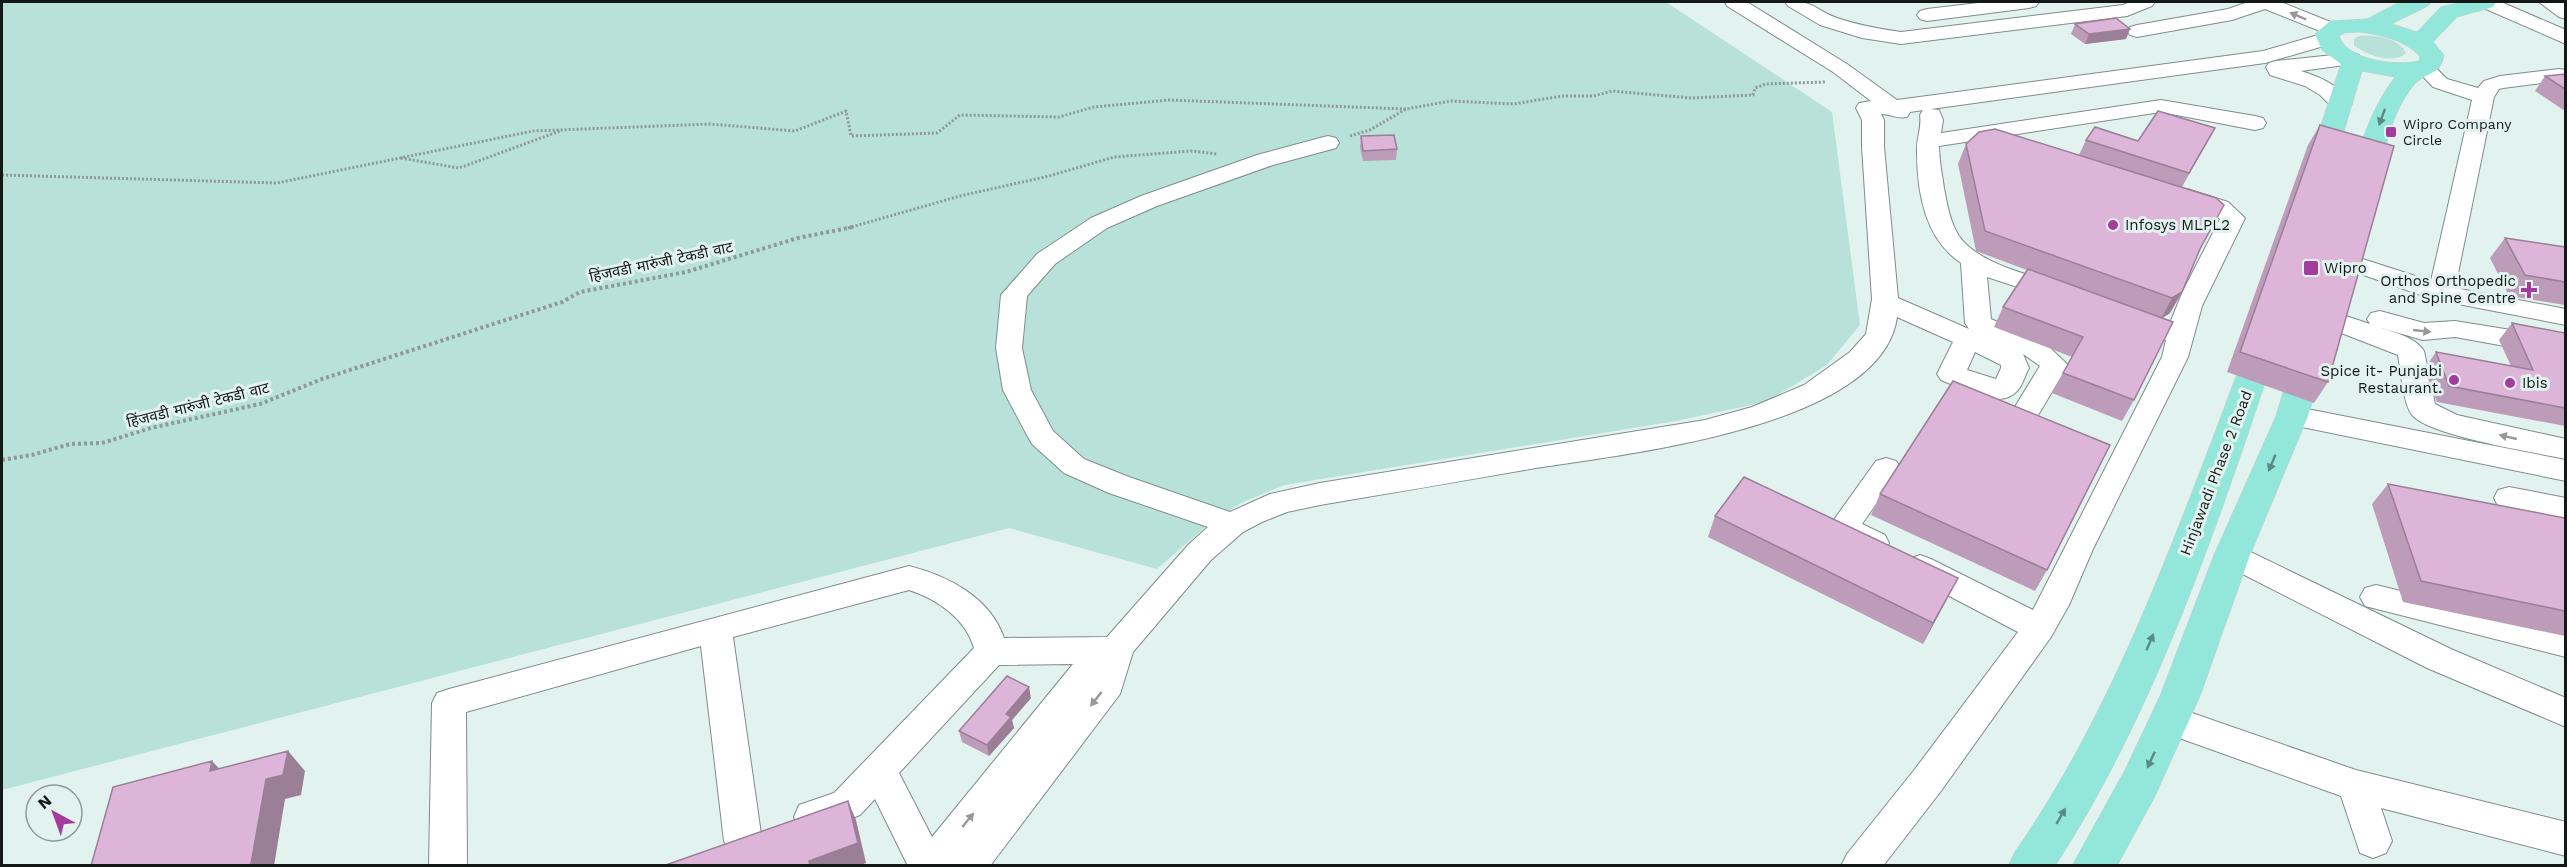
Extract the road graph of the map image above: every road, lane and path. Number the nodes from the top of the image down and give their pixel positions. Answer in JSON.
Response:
{"nodes":[{"id":1,"x":1713,"y":2,"type":"edge"},
{"id":2,"x":1734,"y":2,"type":"edge"},
{"id":3,"x":1796,"y":2,"type":"edge"},
{"id":4,"x":1826,"y":2,"type":"edge"},
{"id":5,"x":2029,"y":2,"type":"edge"},
{"id":6,"x":2145,"y":2,"type":"edge"},
{"id":7,"x":2265,"y":2,"type":"edge"},
{"id":8,"x":2310,"y":2,"type":"edge"},
{"id":9,"x":2421,"y":2,"type":"edge"},
{"id":10,"x":2486,"y":2,"type":"edge"},
{"id":11,"x":2549,"y":2,"type":"edge"},
{"id":12,"x":2084,"y":9,"type":"edge"},
{"id":13,"x":2565,"y":13,"type":"edge"},
{"id":14,"x":2366,"y":26,"type":"junction"},
{"id":15,"x":2137,"y":31,"type":"dead end"},
{"id":16,"x":2329,"y":34,"type":"junction"},
{"id":17,"x":2565,"y":38,"type":"edge"},
{"id":18,"x":2353,"y":60,"type":"junction"},
{"id":19,"x":2420,"y":60,"type":"junction"},
{"id":20,"x":2265,"y":68,"type":"junction"},
{"id":21,"x":2565,"y":77,"type":"edge"},
{"id":22,"x":1838,"y":83,"type":"junction"},
{"id":23,"x":2483,"y":97,"type":"junction"},
{"id":24,"x":2341,"y":103,"type":"junction"},
{"id":25,"x":1406,"y":109,"type":"junction"},
{"id":26,"x":1885,"y":113,"type":"junction"},
{"id":27,"x":1931,"y":115,"type":"junction"},
{"id":28,"x":2255,"y":123,"type":"dead end"},
{"id":29,"x":564,"y":130,"type":"junction"},
{"id":30,"x":1370,"y":130,"type":"junction"},
{"id":31,"x":1988,"y":132,"type":"junction"},
{"id":32,"x":1375,"y":137,"type":"edge"},
{"id":33,"x":1930,"y":141,"type":"junction"},
{"id":34,"x":1328,"y":142,"type":"joint"},
{"id":35,"x":2032,"y":147,"type":"edge"},
{"id":36,"x":399,"y":157,"type":"junction"},
{"id":37,"x":1265,"y":160,"type":"junction"},
{"id":38,"x":2,"y":175,"type":"edge"},
{"id":39,"x":2165,"y":189,"type":"edge"},
{"id":40,"x":2309,"y":201,"type":"edge"},
{"id":41,"x":2341,"y":259,"type":"junction"},
{"id":42,"x":1973,"y":262,"type":"junction"},
{"id":43,"x":2441,"y":293,"type":"junction"},
{"id":44,"x":1885,"y":302,"type":"junction"},
{"id":45,"x":2324,"y":308,"type":"junction"},
{"id":46,"x":2273,"y":313,"type":"edge"},
{"id":47,"x":2565,"y":317,"type":"edge"},
{"id":48,"x":2180,"y":336,"type":"junction"},
{"id":49,"x":1968,"y":338,"type":"dead end"},
{"id":50,"x":2565,"y":348,"type":"edge"},
{"id":51,"x":2026,"y":410,"type":"edge"},
{"id":52,"x":2292,"y":416,"type":"junction"},
{"id":53,"x":2565,"y":449,"type":"edge"},
{"id":54,"x":2,"y":460,"type":"edge"},
{"id":55,"x":1886,"y":468,"type":"dead end"},
{"id":56,"x":2565,"y":471,"type":"edge"},
{"id":57,"x":2509,"y":498,"type":"dead end"},
{"id":58,"x":2565,"y":509,"type":"edge"},
{"id":59,"x":1232,"y":524,"type":"junction"},
{"id":60,"x":2232,"y":555,"type":"junction"},
{"id":61,"x":2376,"y":597,"type":"dead end"},
{"id":62,"x":2038,"y":628,"type":"junction"},
{"id":63,"x":715,"y":629,"type":"junction"},
{"id":64,"x":2565,"y":644,"type":"edge"},
{"id":65,"x":1116,"y":648,"type":"junction"},
{"id":66,"x":991,"y":652,"type":"junction"},
{"id":67,"x":2565,"y":713,"type":"edge"},
{"id":68,"x":2169,"y":720,"type":"junction"},
{"id":69,"x":879,"y":770,"type":"junction"},
{"id":70,"x":2356,"y":786,"type":"junction"},
{"id":71,"x":2565,"y":839,"type":"edge"},
{"id":72,"x":2373,"y":841,"type":"dead end"},
{"id":73,"x":448,"y":866,"type":"edge"},
{"id":74,"x":927,"y":866,"type":"edge"},
{"id":75,"x":932,"y":866,"type":"edge"},
{"id":76,"x":967,"y":866,"type":"edge"},
{"id":77,"x":1860,"y":866,"type":"edge"},
{"id":78,"x":2030,"y":866,"type":"edge"},
{"id":79,"x":2094,"y":866,"type":"edge"}],
"edges":[{"from":1,"to":22,"type":"street"},
{"from":2,"to":26,"type":"street"},
{"from":3,"to":12,"type":"street"},
{"from":4,"to":5,"type":"street"},
{"from":6,"to":12,"type":"street"},
{"from":7,"to":15,"type":"street"},
{"from":16,"to":7,"type":"street","one_way":true},
{"from":8,"to":14,"type":"street"},
{"from":9,"to":14,"type":"main road"},
{"from":10,"to":17,"type":"street"},
{"from":10,"to":19,"type":"main road"},
{"from":11,"to":13,"type":"street"},
{"from":14,"to":16,"type":"main road"},
{"from":14,"to":19,"type":"main road"},
{"from":16,"to":18,"type":"main road"},
{"from":16,"to":26,"type":"street"},
{"from":18,"to":19,"type":"main road"},
{"from":18,"to":20,"type":"street"},
{"from":18,"to":24,"type":"main road"},
{"from":19,"to":23,"type":"street"},
{"from":19,"to":41,"type":"main road","one_way":true},
{"from":20,"to":24,"type":"street"},
{"from":20,"to":27,"type":"street"},
{"from":21,"to":23,"type":"street"},
{"from":22,"to":25,"type":"path"},
{"from":22,"to":26,"type":"street"},
{"from":23,"to":43,"type":"street"},
{"from":24,"to":40,"type":"main road"},
{"from":25,"to":29,"type":"path"},
{"from":25,"to":30,"type":"path"},
{"from":26,"to":27,"type":"street"},
{"from":26,"to":44,"type":"street"},
{"from":27,"to":33,"type":"street"},
{"from":28,"to":31,"type":"street"},
{"from":29,"to":36,"type":"path"},
{"from":29,"to":36,"type":"path"},
{"from":30,"to":32,"type":"path"},
{"from":30,"to":34,"type":"path"},
{"from":31,"to":33,"type":"street"},
{"from":31,"to":35,"type":"street"},
{"from":33,"to":42,"type":"street"},
{"from":34,"to":37,"type":"street"},
{"from":36,"to":38,"type":"path"},
{"from":37,"to":54,"type":"path","name":"हिंजवडी मारुंजी टेकडी वाट"},
{"from":37,"to":59,"type":"street"},
{"from":39,"to":48,"type":"street"},
{"from":41,"to":43,"type":"street"},
{"from":41,"to":45,"type":"main road"},
{"from":42,"to":48,"type":"street"},
{"from":42,"to":51,"type":"street"},
{"from":43,"to":47,"type":"street"},
{"from":44,"to":49,"type":"street"},
{"from":44,"to":59,"type":"street"},
{"from":45,"to":50,"type":"street","one_way":true},
{"from":45,"to":52,"type":"main road"},
{"from":53,"to":45,"type":"street","one_way":true},
{"from":78,"to":46,"type":"main road","name":"Hinjawadi Phase 2 Road","one_way":true},
{"from":48,"to":62,"type":"street"},
{"from":52,"to":56,"type":"street"},
{"from":52,"to":60,"type":"main road","one_way":true},
{"from":55,"to":62,"type":"street"},
{"from":57,"to":58,"type":"street"},
{"from":59,"to":65,"type":"street"},
{"from":60,"to":67,"type":"street"},
{"from":60,"to":68,"type":"main road"},
{"from":61,"to":64,"type":"street"},
{"from":62,"to":77,"type":"street"},
{"from":63,"to":66,"type":"street"},
{"from":63,"to":69,"type":"street"},
{"from":63,"to":73,"type":"street"},
{"from":65,"to":66,"type":"street"},
{"from":75,"to":65,"type":"street","one_way":true},
{"from":65,"to":76,"type":"street","one_way":true},
{"from":66,"to":69,"type":"street"},
{"from":68,"to":70,"type":"street"},
{"from":68,"to":79,"type":"main road","one_way":true},
{"from":69,"to":74,"type":"street"},
{"from":70,"to":71,"type":"street"},
{"from":70,"to":72,"type":"street"}]}
